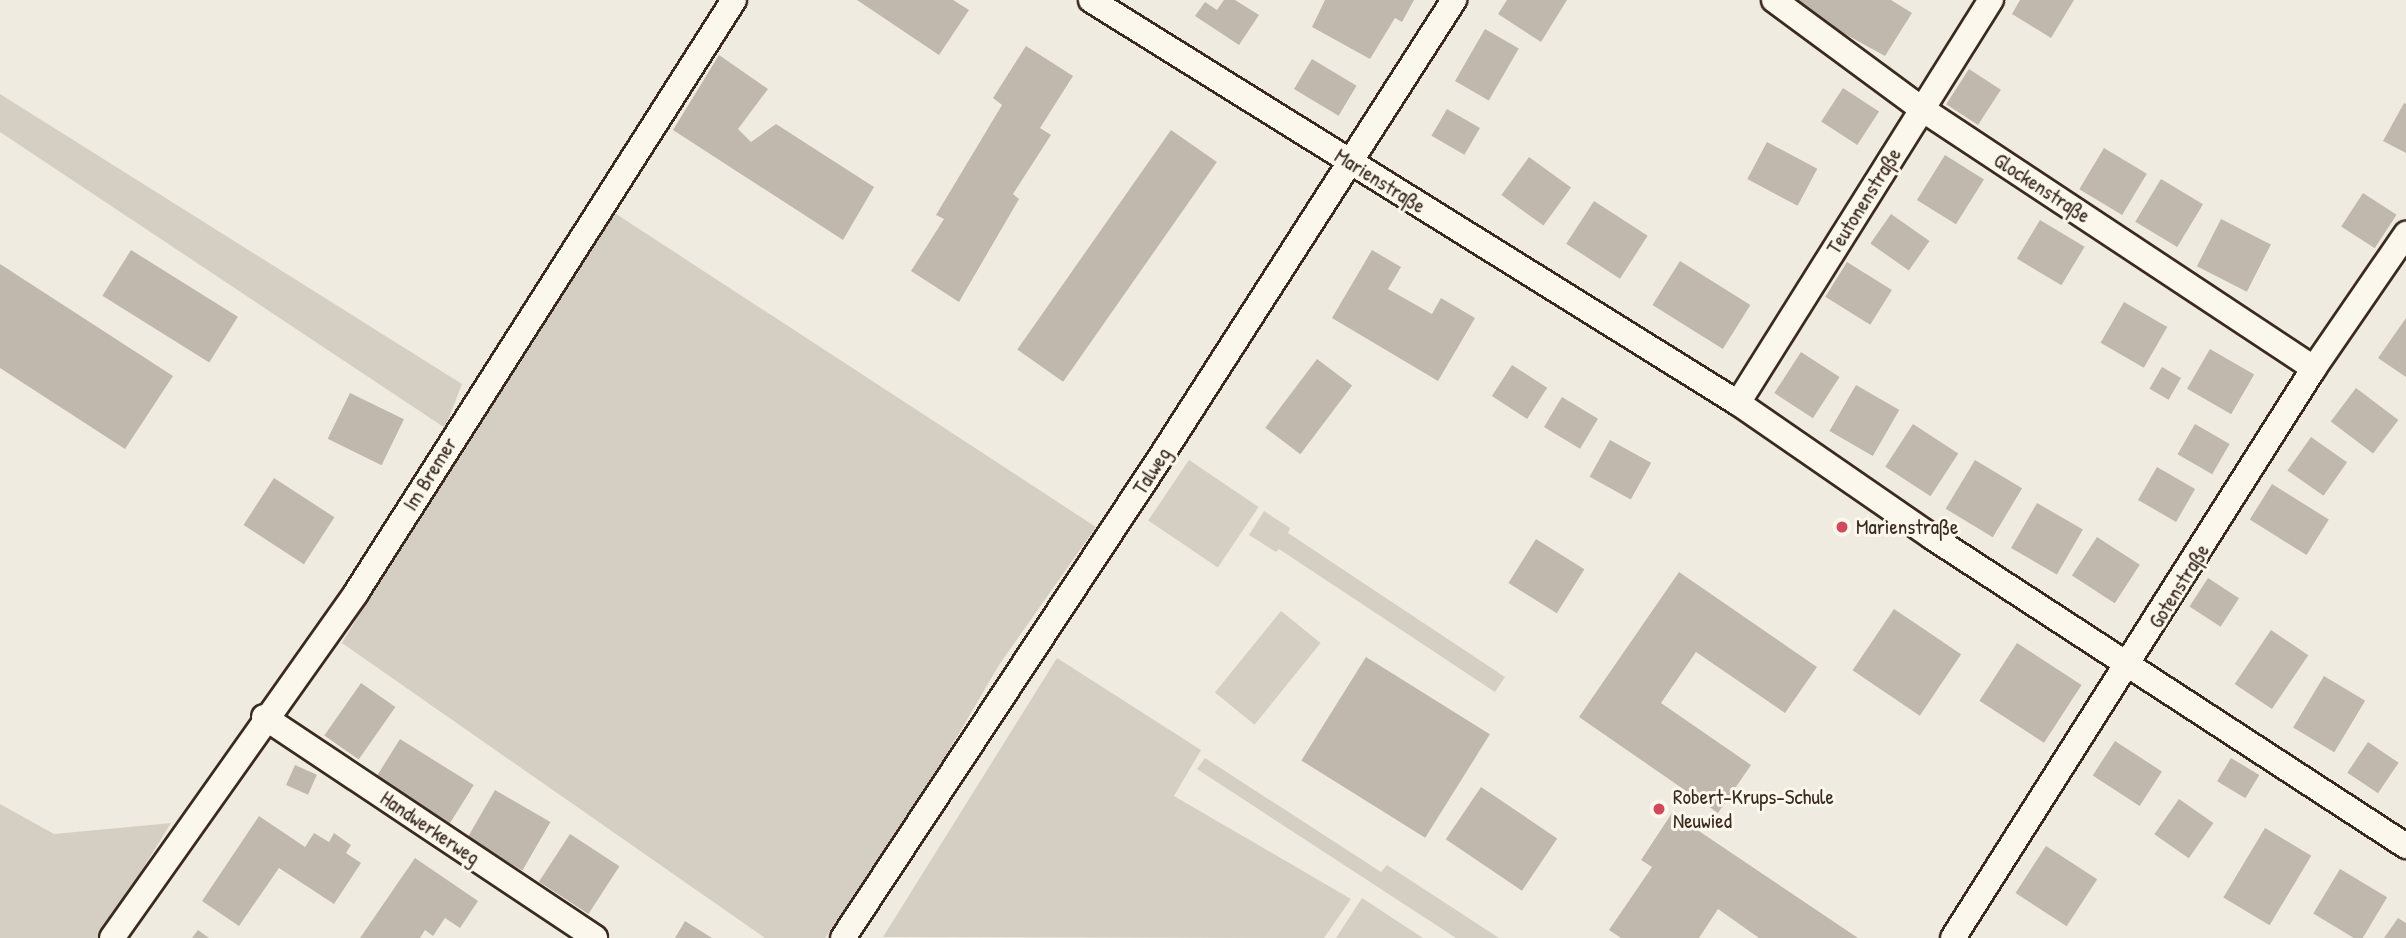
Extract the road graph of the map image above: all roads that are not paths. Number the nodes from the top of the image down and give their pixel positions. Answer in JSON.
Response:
{"nodes":[{"id":1,"x":734,"y":0,"type":"edge"},
{"id":2,"x":1091,"y":0,"type":"edge"},
{"id":3,"x":1454,"y":0,"type":"edge"},
{"id":4,"x":1774,"y":0,"type":"edge"},
{"id":5,"x":1991,"y":0,"type":"edge"},
{"id":6,"x":1922,"y":109,"type":"junction"},
{"id":7,"x":1351,"y":163,"type":"junction"},
{"id":8,"x":2406,"y":234,"type":"edge"},
{"id":9,"x":2315,"y":368,"type":"junction"},
{"id":10,"x":1738,"y":403,"type":"junction"},
{"id":11,"x":2130,"y":666,"type":"junction"},
{"id":12,"x":264,"y":717,"type":"junction"},
{"id":13,"x":2406,"y":846,"type":"edge"},
{"id":14,"x":112,"y":938,"type":"edge"},
{"id":15,"x":595,"y":938,"type":"edge"},
{"id":16,"x":843,"y":938,"type":"edge"},
{"id":17,"x":1953,"y":938,"type":"edge"}],
"edges":[{"from":1,"to":12,"type":"street","name":"Im Bremer"},
{"from":2,"to":7,"type":"street","name":"Marienstraße"},
{"from":3,"to":7,"type":"street","name":"Talweg"},
{"from":4,"to":6,"type":"street","name":"Glockenstraße"},
{"from":5,"to":6,"type":"street","name":"Teutonenstraße"},
{"from":6,"to":9,"type":"street","name":"Glockenstraße"},
{"from":6,"to":10,"type":"street","name":"Teutonenstraße"},
{"from":7,"to":10,"type":"street","name":"Marienstraße"},
{"from":7,"to":16,"type":"street","name":"Talweg"},
{"from":8,"to":9,"type":"street","name":"Gotenstraße"},
{"from":9,"to":11,"type":"street","name":"Gotenstraße"},
{"from":10,"to":11,"type":"street","name":"Marienstraße"},
{"from":11,"to":13,"type":"street","name":"Marienstraße"},
{"from":11,"to":17,"type":"street","name":"Gotenstraße"},
{"from":12,"to":14,"type":"street","name":"Im Bremer"},
{"from":12,"to":15,"type":"street","name":"Handwerkerweg"}]}
